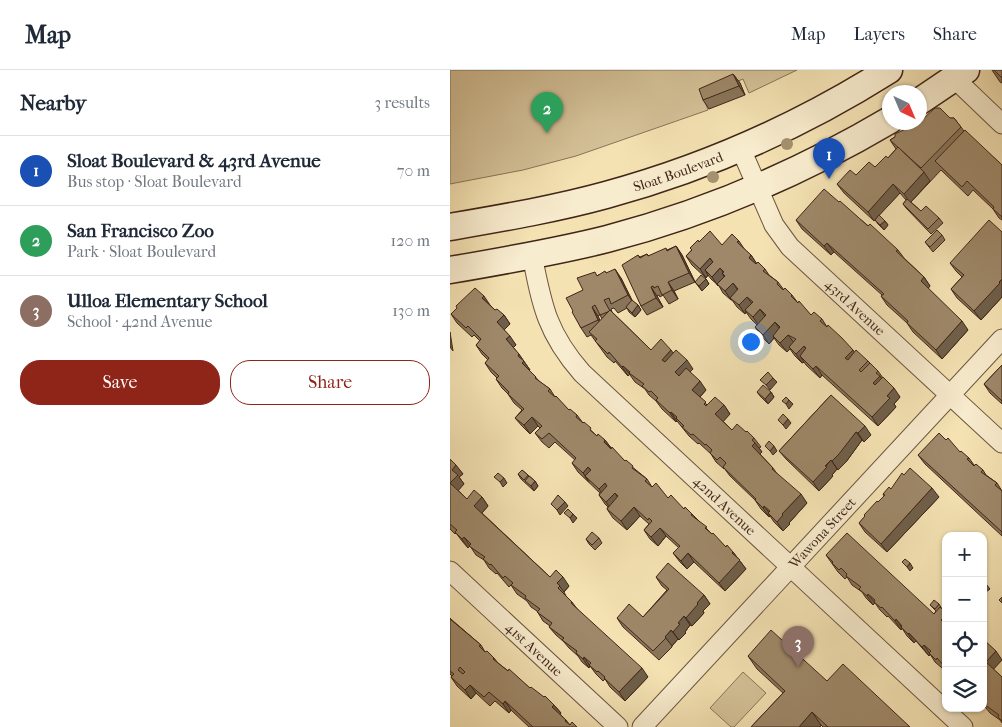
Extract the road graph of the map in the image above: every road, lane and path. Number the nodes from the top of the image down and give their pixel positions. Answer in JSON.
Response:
{"nodes":[{"id":1,"x":889,"y":70,"type":"edge"},
{"id":2,"x":960,"y":74,"type":"edge"},
{"id":3,"x":927,"y":96,"type":"edge"},
{"id":4,"x":882,"y":124,"type":"edge"},
{"id":5,"x":1002,"y":124,"type":"edge"},
{"id":6,"x":740,"y":148,"type":"junction"},
{"id":7,"x":757,"y":187,"type":"junction"},
{"id":8,"x":450,"y":227,"type":"edge"},
{"id":9,"x":532,"y":256,"type":"junction"},
{"id":10,"x":450,"y":270,"type":"edge"},
{"id":11,"x":1002,"y":338,"type":"edge"},
{"id":12,"x":950,"y":395,"type":"junction"},
{"id":13,"x":1002,"y":443,"type":"edge"},
{"id":14,"x":790,"y":567,"type":"junction"},
{"id":15,"x":450,"y":571,"type":"edge"},
{"id":16,"x":618,"y":727,"type":"edge"},
{"id":17,"x":642,"y":727,"type":"edge"},
{"id":18,"x":963,"y":727,"type":"edge"}],
"edges":[{"from":1,"to":6,"type":"street","name":"Sloat Boulevard"},
{"from":2,"to":3,"type":"street"},
{"from":2,"to":5,"type":"street"},
{"from":4,"to":7,"type":"street"},
{"from":6,"to":7,"type":"street","name":"43rd Avenue"},
{"from":6,"to":8,"type":"street","name":"Sloat Boulevard"},
{"from":7,"to":9,"type":"street"},
{"from":7,"to":12,"type":"street","name":"43rd Avenue"},
{"from":9,"to":10,"type":"street"},
{"from":9,"to":14,"type":"street","name":"42nd Avenue"},
{"from":11,"to":12,"type":"street","name":"Wawona Street"},
{"from":12,"to":13,"type":"street","name":"43rd Avenue"},
{"from":12,"to":14,"type":"street","name":"Wawona Street"},
{"from":14,"to":17,"type":"street","name":"Wawona Street"},
{"from":14,"to":18,"type":"street","name":"42nd Avenue"},
{"from":15,"to":16,"type":"street","name":"41st Avenue"}]}
